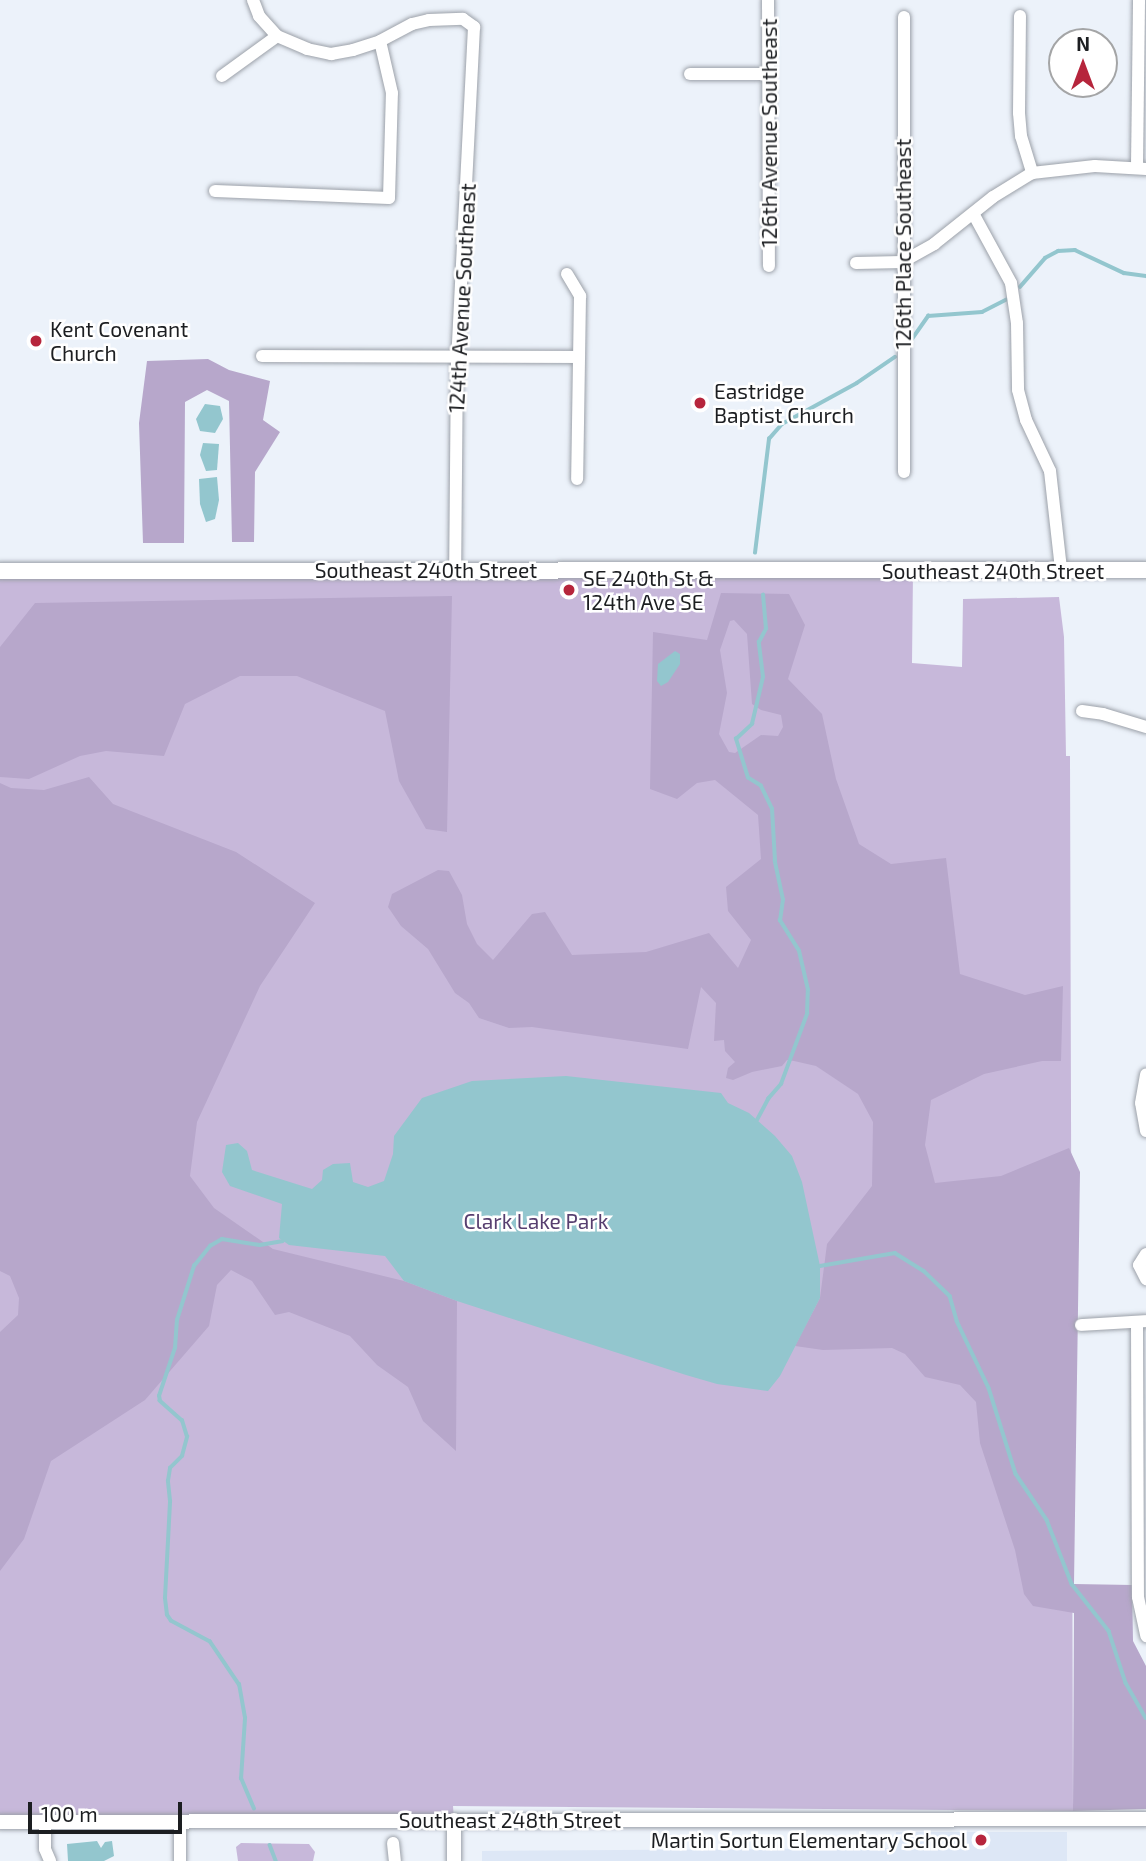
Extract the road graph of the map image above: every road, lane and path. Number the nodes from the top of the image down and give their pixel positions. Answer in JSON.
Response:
{"nodes":[{"id":1,"x":253,"y":0,"type":"edge"},
{"id":2,"x":768,"y":0,"type":"edge"},
{"id":3,"x":1139,"y":0,"type":"edge"},
{"id":4,"x":1020,"y":16,"type":"dead end"},
{"id":5,"x":904,"y":17,"type":"dead end"},
{"id":6,"x":276,"y":36,"type":"junction"},
{"id":7,"x":380,"y":41,"type":"junction"},
{"id":8,"x":690,"y":74,"type":"dead end"},
{"id":9,"x":769,"y":74,"type":"junction"},
{"id":10,"x":222,"y":76,"type":"dead end"},
{"id":11,"x":1141,"y":167,"type":"edge"},
{"id":12,"x":1032,"y":173,"type":"junction"},
{"id":13,"x":215,"y":191,"type":"dead end"},
{"id":14,"x":974,"y":215,"type":"junction"},
{"id":15,"x":856,"y":262,"type":"dead end"},
{"id":16,"x":902,"y":262,"type":"junction"},
{"id":17,"x":769,"y":266,"type":"dead end"},
{"id":18,"x":567,"y":274,"type":"dead end"},
{"id":19,"x":262,"y":356,"type":"dead end"},
{"id":20,"x":457,"y":357,"type":"junction"},
{"id":21,"x":578,"y":357,"type":"junction"},
{"id":22,"x":904,"y":472,"type":"dead end"},
{"id":23,"x":577,"y":479,"type":"dead end"},
{"id":24,"x":1061,"y":569,"type":"junction"},
{"id":25,"x":455,"y":570,"type":"junction"},
{"id":26,"x":1146,"y":570,"type":"edge"},
{"id":27,"x":0,"y":571,"type":"edge"},
{"id":28,"x":1082,"y":711,"type":"dead end"},
{"id":29,"x":1146,"y":727,"type":"edge"},
{"id":30,"x":1146,"y":1074,"type":"edge"},
{"id":31,"x":1146,"y":1132,"type":"edge"},
{"id":32,"x":1146,"y":1254,"type":"edge"},
{"id":33,"x":1146,"y":1279,"type":"edge"},
{"id":34,"x":1142,"y":1322,"type":"edge"},
{"id":35,"x":1081,"y":1325,"type":"dead end"},
{"id":36,"x":1146,"y":1633,"type":"edge"},
{"id":37,"x":1146,"y":1819,"type":"edge"},
{"id":38,"x":454,"y":1820,"type":"junction"},
{"id":39,"x":180,"y":1821,"type":"junction"},
{"id":40,"x":0,"y":1822,"type":"edge"},
{"id":41,"x":45,"y":1822,"type":"junction"},
{"id":42,"x":393,"y":1843,"type":"dead end"},
{"id":43,"x":50,"y":1861,"type":"edge"},
{"id":44,"x":180,"y":1861,"type":"edge"},
{"id":45,"x":395,"y":1861,"type":"edge"},
{"id":46,"x":454,"y":1861,"type":"edge"}],
"edges":[{"from":1,"to":6,"type":"street"},
{"from":2,"to":9,"type":"street","name":"126th Avenue Southeast"},
{"from":3,"to":11,"type":"street"},
{"from":4,"to":12,"type":"street"},
{"from":5,"to":16,"type":"street","name":"126th Place Southeast"},
{"from":6,"to":7,"type":"street"},
{"from":6,"to":10,"type":"street"},
{"from":7,"to":13,"type":"street"},
{"from":7,"to":20,"type":"street","name":"124th Avenue Southeast"},
{"from":8,"to":9,"type":"street"},
{"from":9,"to":17,"type":"street","name":"126th Avenue Southeast"},
{"from":11,"to":12,"type":"street"},
{"from":12,"to":14,"type":"street"},
{"from":14,"to":16,"type":"street"},
{"from":14,"to":24,"type":"street"},
{"from":15,"to":16,"type":"street"},
{"from":16,"to":22,"type":"street","name":"126th Place Southeast"},
{"from":18,"to":21,"type":"street"},
{"from":19,"to":20,"type":"street"},
{"from":20,"to":21,"type":"street"},
{"from":20,"to":25,"type":"street","name":"124th Avenue Southeast"},
{"from":21,"to":23,"type":"street"},
{"from":24,"to":25,"type":"main road","name":"Southeast 240th Street"},
{"from":24,"to":26,"type":"main road","name":"Southeast 240th Street"},
{"from":25,"to":27,"type":"main road","name":"Southeast 240th Street"},
{"from":28,"to":29,"type":"street"},
{"from":30,"to":31,"type":"street"},
{"from":32,"to":33,"type":"street"},
{"from":34,"to":35,"type":"street"},
{"from":34,"to":36,"type":"street"},
{"from":37,"to":38,"type":"street","name":"Southeast 248th Street"},
{"from":38,"to":39,"type":"street","name":"Southeast 248th Street"},
{"from":38,"to":46,"type":"street"},
{"from":39,"to":41,"type":"street","name":"Southeast 248th Street"},
{"from":39,"to":44,"type":"street"},
{"from":40,"to":41,"type":"street","name":"Southeast 248th Street"},
{"from":41,"to":43,"type":"street"},
{"from":42,"to":45,"type":"street"}]}
